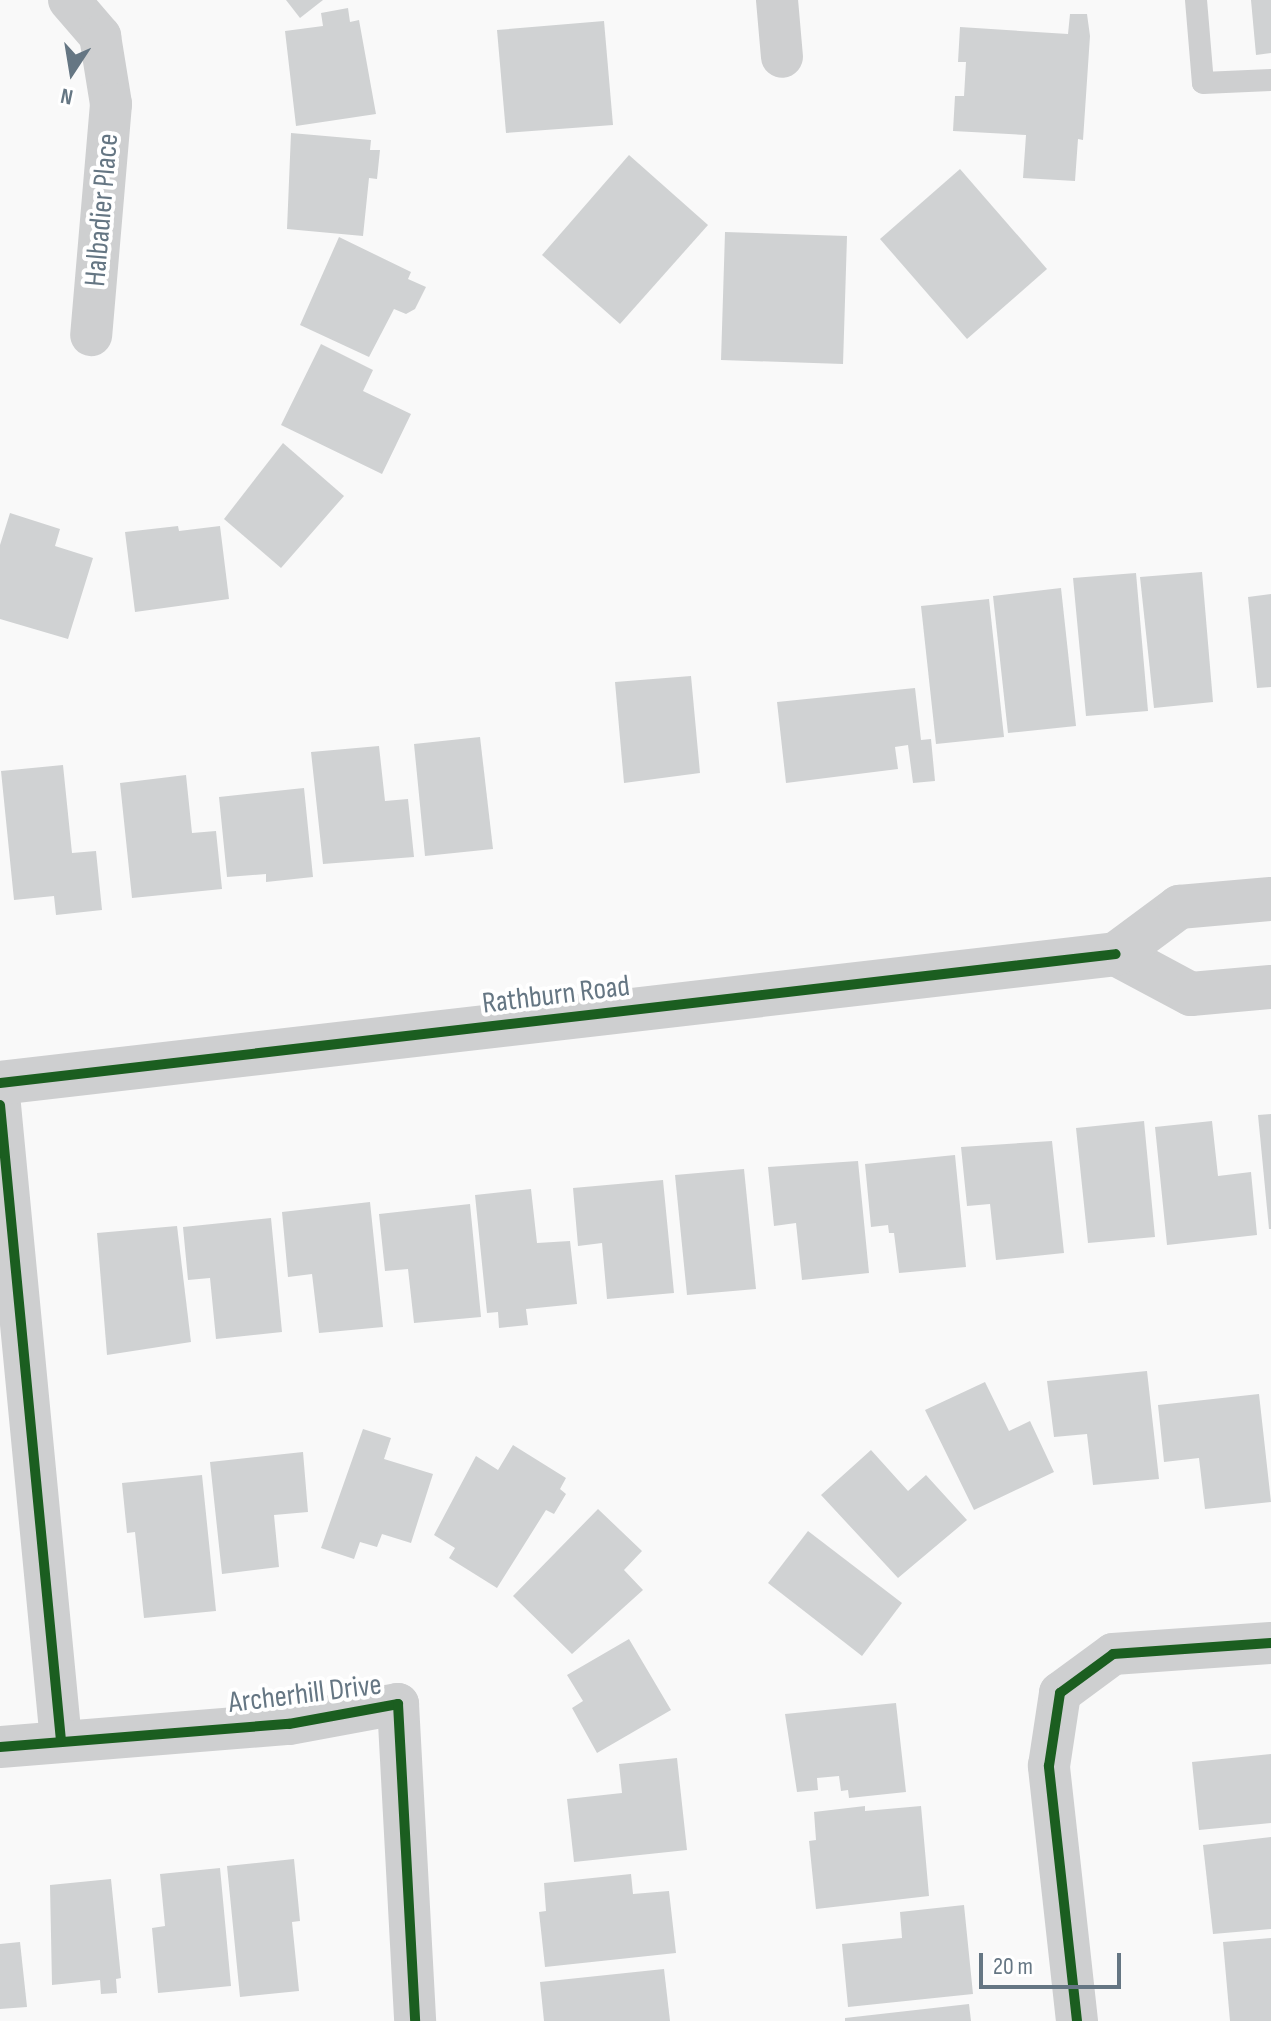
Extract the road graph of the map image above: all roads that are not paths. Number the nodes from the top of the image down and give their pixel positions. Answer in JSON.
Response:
{"nodes":[{"id":1,"x":69,"y":0,"type":"edge"},
{"id":2,"x":777,"y":0,"type":"edge"},
{"id":3,"x":1196,"y":0,"type":"edge"},
{"id":4,"x":782,"y":57,"type":"dead end"},
{"id":5,"x":1271,"y":80,"type":"edge"},
{"id":6,"x":91,"y":335,"type":"dead end"},
{"id":7,"x":1271,"y":899,"type":"edge"},
{"id":8,"x":1116,"y":954,"type":"junction"},
{"id":9,"x":1271,"y":987,"type":"edge"},
{"id":10,"x":0,"y":1083,"type":"edge"},
{"id":11,"x":0,"y":1105,"type":"edge"},
{"id":12,"x":1271,"y":1643,"type":"edge"},
{"id":13,"x":61,"y":1741,"type":"junction"},
{"id":14,"x":0,"y":1747,"type":"edge"},
{"id":15,"x":415,"y":2021,"type":"edge"},
{"id":16,"x":1077,"y":2021,"type":"edge"}],
"edges":[{"from":1,"to":6,"type":"street","name":"Halbadier Place"},
{"from":2,"to":4,"type":"street"},
{"from":3,"to":5,"type":"lane"},
{"from":7,"to":8,"type":"street"},
{"from":8,"to":9,"type":"street"},
{"from":8,"to":10,"type":"street","name":"Rathburn Road"},
{"from":11,"to":13,"type":"street"},
{"from":12,"to":16,"type":"street"},
{"from":13,"to":14,"type":"street","name":"Archerhill Drive"},
{"from":13,"to":15,"type":"street","name":"Archerhill Drive"}]}
